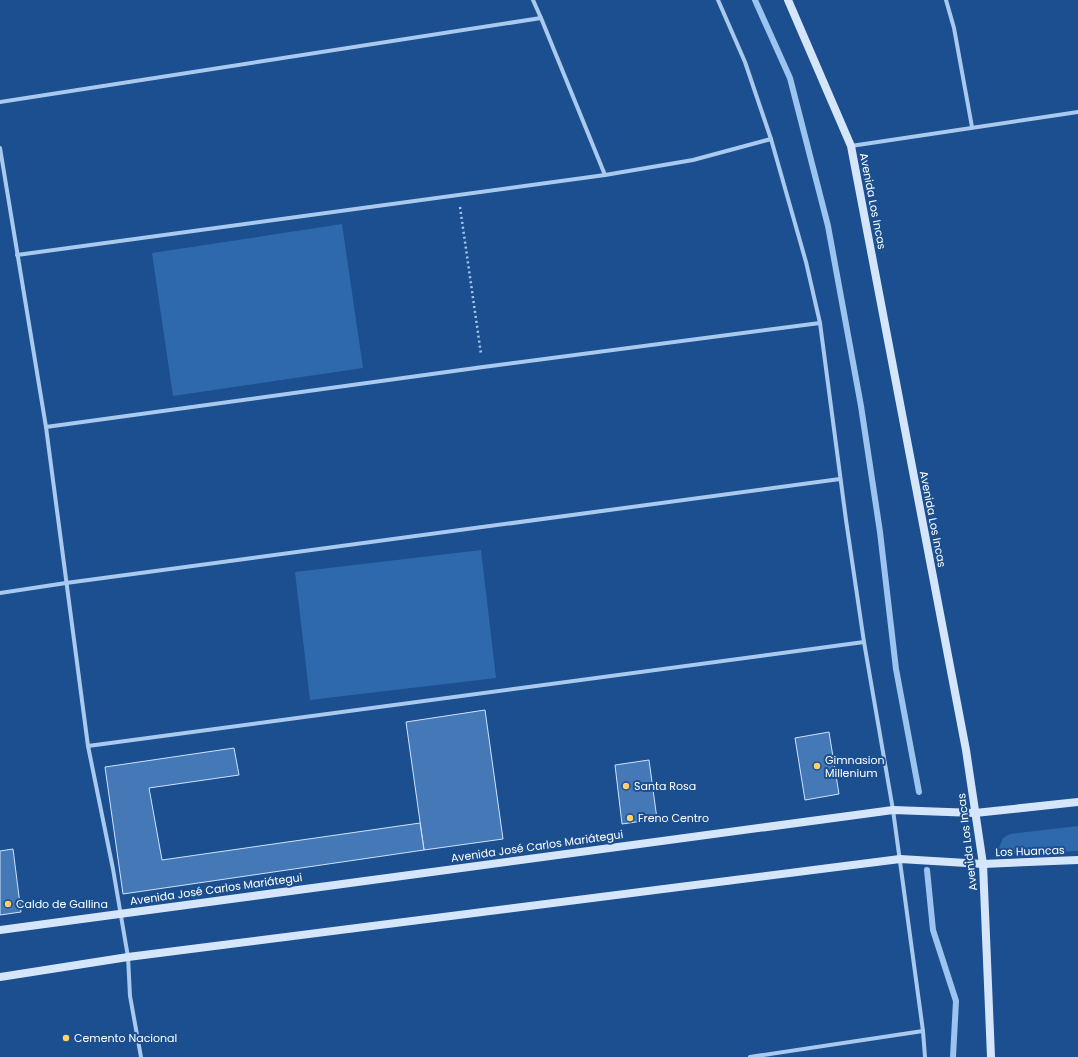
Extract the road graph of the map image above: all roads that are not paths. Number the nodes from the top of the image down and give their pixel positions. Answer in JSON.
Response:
{"nodes":[{"id":1,"x":533,"y":0,"type":"edge"},
{"id":2,"x":718,"y":0,"type":"edge"},
{"id":3,"x":788,"y":0,"type":"edge"},
{"id":4,"x":946,"y":0,"type":"edge"},
{"id":5,"x":542,"y":18,"type":"junction"},
{"id":6,"x":0,"y":102,"type":"edge"},
{"id":7,"x":1078,"y":112,"type":"edge"},
{"id":8,"x":972,"y":127,"type":"junction"},
{"id":9,"x":771,"y":139,"type":"junction"},
{"id":10,"x":851,"y":146,"type":"junction"},
{"id":11,"x":0,"y":148,"type":"edge"},
{"id":12,"x":604,"y":175,"type":"junction"},
{"id":13,"x":17,"y":255,"type":"junction"},
{"id":14,"x":820,"y":322,"type":"junction"},
{"id":15,"x":46,"y":427,"type":"junction"},
{"id":16,"x":840,"y":480,"type":"junction"},
{"id":17,"x":66,"y":583,"type":"junction"},
{"id":18,"x":0,"y":593,"type":"edge"},
{"id":19,"x":864,"y":642,"type":"junction"},
{"id":20,"x":88,"y":746,"type":"junction"},
{"id":21,"x":1078,"y":802,"type":"edge"},
{"id":22,"x":893,"y":810,"type":"junction"},
{"id":23,"x":975,"y":813,"type":"junction"},
{"id":24,"x":900,"y":859,"type":"junction"},
{"id":25,"x":1078,"y":860,"type":"edge"},
{"id":26,"x":982,"y":864,"type":"junction"},
{"id":27,"x":120,"y":913,"type":"junction"},
{"id":28,"x":0,"y":930,"type":"edge"},
{"id":29,"x":128,"y":957,"type":"junction"},
{"id":30,"x":0,"y":977,"type":"edge"},
{"id":31,"x":923,"y":1031,"type":"junction"},
{"id":32,"x":141,"y":1057,"type":"edge"},
{"id":33,"x":750,"y":1057,"type":"edge"},
{"id":34,"x":925,"y":1057,"type":"edge"},
{"id":35,"x":991,"y":1057,"type":"edge"}],
"edges":[{"from":1,"to":5,"type":"street"},
{"from":2,"to":9,"type":"street"},
{"from":3,"to":10,"type":"main road","name":"Avenida Los Incas"},
{"from":4,"to":8,"type":"street"},
{"from":5,"to":6,"type":"street"},
{"from":5,"to":12,"type":"street"},
{"from":7,"to":8,"type":"street"},
{"from":8,"to":10,"type":"street"},
{"from":9,"to":12,"type":"street"},
{"from":9,"to":14,"type":"street"},
{"from":10,"to":23,"type":"main road","name":"Avenida Los Incas"},
{"from":11,"to":13,"type":"street"},
{"from":12,"to":13,"type":"street"},
{"from":13,"to":15,"type":"street"},
{"from":14,"to":15,"type":"street"},
{"from":14,"to":16,"type":"street"},
{"from":15,"to":17,"type":"street"},
{"from":16,"to":17,"type":"street"},
{"from":16,"to":19,"type":"street"},
{"from":17,"to":18,"type":"street"},
{"from":17,"to":20,"type":"street"},
{"from":19,"to":20,"type":"street"},
{"from":19,"to":22,"type":"street"},
{"from":20,"to":27,"type":"street"},
{"from":21,"to":23,"type":"main road","name":"Avenida José Carlos Mariátegui"},
{"from":22,"to":23,"type":"main road","name":"Avenida José Carlos Mariátegui"},
{"from":22,"to":24,"type":"street"},
{"from":22,"to":27,"type":"main road","name":"Avenida José Carlos Mariátegui"},
{"from":23,"to":26,"type":"main road","name":"Avenida Los Incas"},
{"from":24,"to":26,"type":"main road"},
{"from":24,"to":29,"type":"main road"},
{"from":24,"to":31,"type":"street"},
{"from":25,"to":26,"type":"main road","name":"Los Huancas"},
{"from":26,"to":35,"type":"main road","name":"Avenida Los Incas"},
{"from":27,"to":28,"type":"main road","name":"Avenida José Carlos Mariátegui"},
{"from":27,"to":29,"type":"street"},
{"from":29,"to":30,"type":"main road"},
{"from":29,"to":32,"type":"street"},
{"from":31,"to":33,"type":"street"},
{"from":31,"to":34,"type":"street"}]}
